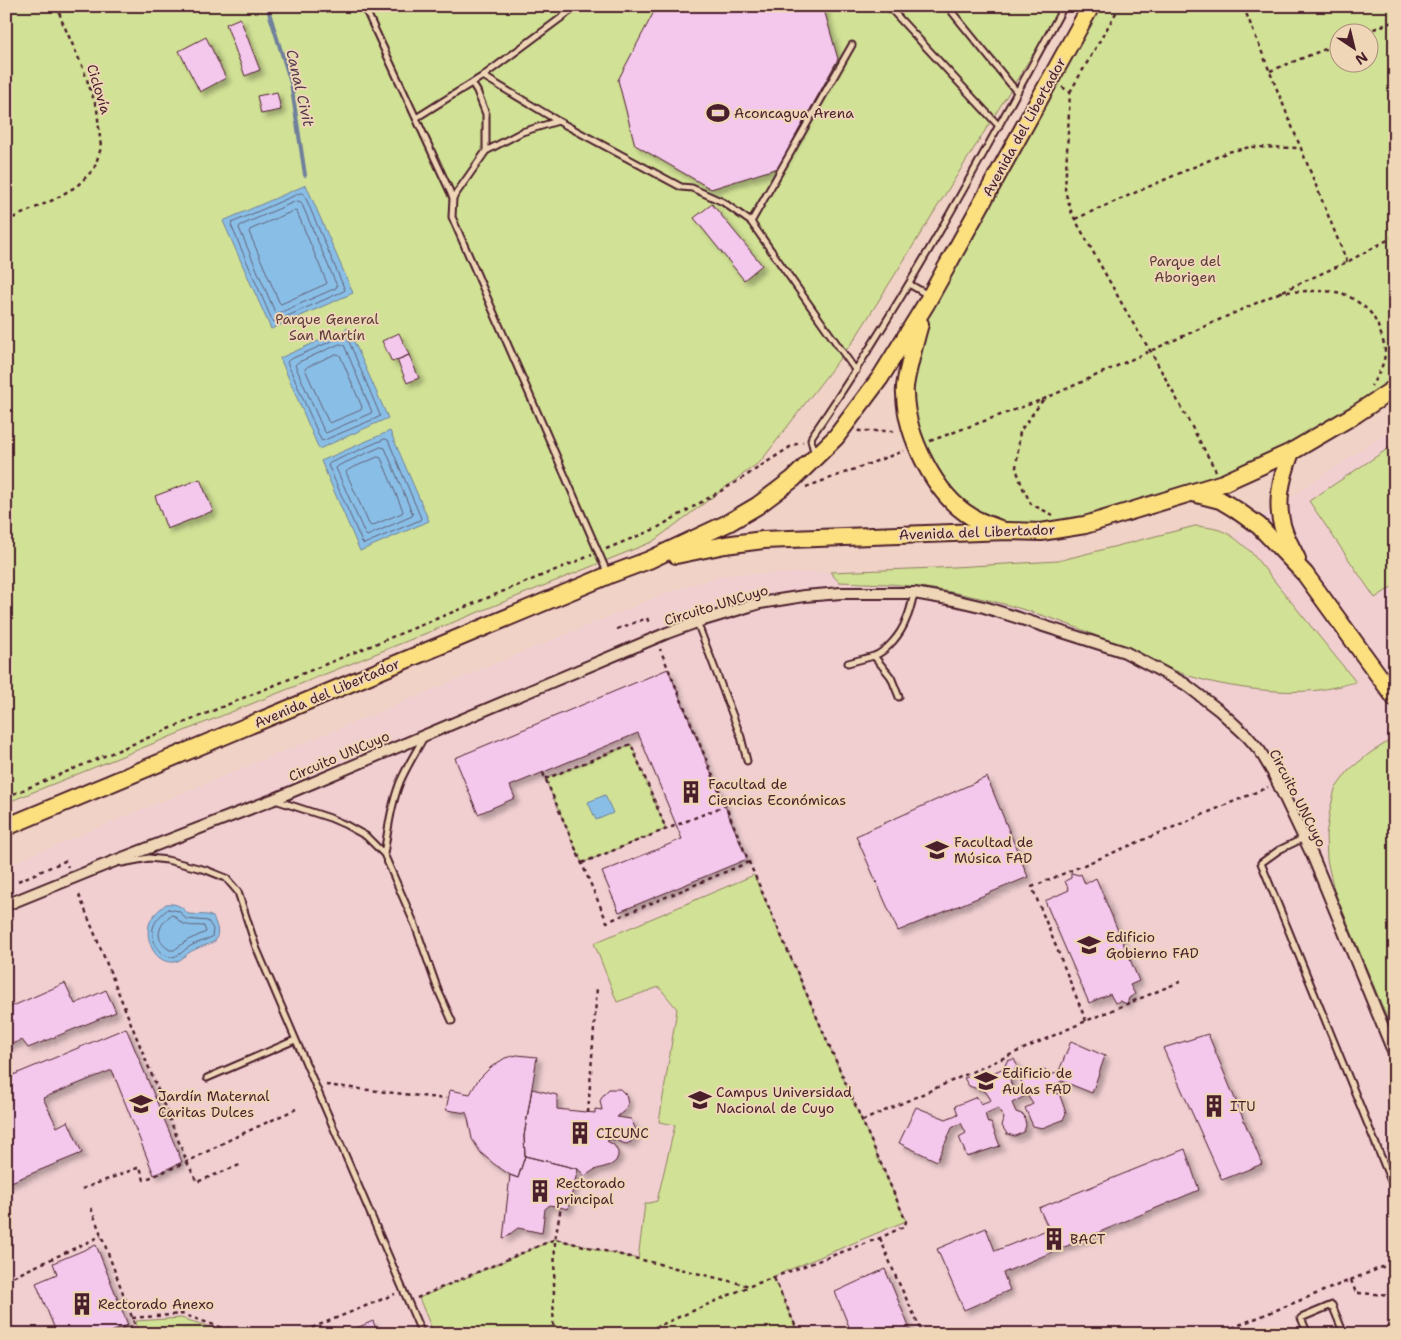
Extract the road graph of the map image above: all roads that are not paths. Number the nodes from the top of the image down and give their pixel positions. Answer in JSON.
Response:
{"nodes":[{"id":1,"x":364,"y":6,"type":"edge"},
{"id":2,"x":577,"y":6,"type":"edge"},
{"id":3,"x":888,"y":6,"type":"edge"},
{"id":4,"x":1064,"y":6,"type":"edge"},
{"id":5,"x":1091,"y":6,"type":"edge"},
{"id":6,"x":952,"y":12,"type":"dead end"},
{"id":7,"x":852,"y":45,"type":"dead end"},
{"id":8,"x":483,"y":76,"type":"junction"},
{"id":9,"x":472,"y":83,"type":"junction"},
{"id":10,"x":1017,"y":92,"type":"junction"},
{"id":11,"x":416,"y":118,"type":"junction"},
{"id":12,"x":558,"y":121,"type":"junction"},
{"id":13,"x":999,"y":126,"type":"junction"},
{"id":14,"x":486,"y":151,"type":"junction"},
{"id":15,"x":453,"y":198,"type":"junction"},
{"id":16,"x":751,"y":222,"type":"junction"},
{"id":17,"x":909,"y":284,"type":"junction"},
{"id":18,"x":928,"y":300,"type":"junction"},
{"id":19,"x":856,"y":371,"type":"junction"},
{"id":20,"x":1395,"y":388,"type":"edge"},
{"id":21,"x":1291,"y":452,"type":"junction"},
{"id":22,"x":816,"y":457,"type":"junction"},
{"id":23,"x":1192,"y":493,"type":"junction"},
{"id":24,"x":1007,"y":531,"type":"junction"},
{"id":25,"x":649,"y":560,"type":"junction"},
{"id":26,"x":1305,"y":574,"type":"junction"},
{"id":27,"x":608,"y":576,"type":"junction"},
{"id":28,"x":914,"y":593,"type":"junction"},
{"id":29,"x":697,"y":622,"type":"junction"},
{"id":30,"x":874,"y":656,"type":"junction"},
{"id":31,"x":848,"y":664,"type":"dead end"},
{"id":32,"x":899,"y":698,"type":"dead end"},
{"id":33,"x":1395,"y":698,"type":"edge"},
{"id":34,"x":425,"y":734,"type":"junction"},
{"id":35,"x":747,"y":761,"type":"dead end"},
{"id":36,"x":272,"y":800,"type":"junction"},
{"id":37,"x":6,"y":827,"type":"edge"},
{"id":38,"x":1304,"y":838,"type":"junction"},
{"id":39,"x":384,"y":854,"type":"junction"},
{"id":40,"x":102,"y":866,"type":"junction"},
{"id":41,"x":6,"y":905,"type":"edge"},
{"id":42,"x":452,"y":1021,"type":"dead end"},
{"id":43,"x":295,"y":1040,"type":"junction"},
{"id":44,"x":1395,"y":1056,"type":"edge"},
{"id":45,"x":207,"y":1078,"type":"dead end"},
{"id":46,"x":1395,"y":1191,"type":"edge"},
{"id":47,"x":422,"y":1334,"type":"edge"},
{"id":48,"x":1308,"y":1334,"type":"edge"},
{"id":49,"x":1344,"y":1334,"type":"edge"}],
"edges":[{"from":1,"to":11,"type":"lane"},
{"from":2,"to":8,"type":"lane"},
{"from":3,"to":13,"type":"lane"},
{"from":4,"to":10,"type":"lane"},
{"from":5,"to":18,"type":"main road","name":"Avenida del Libertador"},
{"from":6,"to":10,"type":"lane"},
{"from":7,"to":16,"type":"lane"},
{"from":8,"to":9,"type":"lane"},
{"from":8,"to":12,"type":"lane"},
{"from":9,"to":11,"type":"lane"},
{"from":9,"to":14,"type":"lane"},
{"from":10,"to":13,"type":"lane"},
{"from":11,"to":15,"type":"lane"},
{"from":12,"to":14,"type":"lane"},
{"from":12,"to":16,"type":"lane"},
{"from":13,"to":17,"type":"lane"},
{"from":14,"to":15,"type":"lane"},
{"from":15,"to":27,"type":"lane"},
{"from":16,"to":19,"type":"lane"},
{"from":17,"to":18,"type":"lane"},
{"from":17,"to":19,"type":"lane"},
{"from":18,"to":22,"type":"main road","name":"Avenida del Libertador"},
{"from":18,"to":24,"type":"main road"},
{"from":19,"to":22,"type":"lane"},
{"from":20,"to":21,"type":"main road","name":"Avenida del Libertador"},
{"from":21,"to":23,"type":"main road","name":"Avenida del Libertador"},
{"from":21,"to":26,"type":"main road"},
{"from":22,"to":25,"type":"main road","name":"Avenida del Libertador"},
{"from":23,"to":24,"type":"main road","name":"Avenida del Libertador"},
{"from":23,"to":26,"type":"main road"},
{"from":24,"to":25,"type":"main road","name":"Avenida del Libertador"},
{"from":25,"to":27,"type":"main road","name":"Avenida del Libertador"},
{"from":26,"to":33,"type":"main road"},
{"from":27,"to":37,"type":"main road","name":"Avenida del Libertador"},
{"from":28,"to":29,"type":"street","name":"Circuito UNCuyo"},
{"from":28,"to":30,"type":"lane"},
{"from":28,"to":38,"type":"street","name":"Circuito UNCuyo"},
{"from":29,"to":34,"type":"street","name":"Circuito UNCuyo"},
{"from":29,"to":35,"type":"lane"},
{"from":30,"to":31,"type":"lane"},
{"from":30,"to":32,"type":"lane"},
{"from":34,"to":36,"type":"street","name":"Circuito UNCuyo"},
{"from":34,"to":39,"type":"lane"},
{"from":36,"to":39,"type":"lane"},
{"from":36,"to":40,"type":"street","name":"Circuito UNCuyo"},
{"from":38,"to":44,"type":"street","name":"Circuito UNCuyo"},
{"from":38,"to":46,"type":"lane"},
{"from":39,"to":42,"type":"lane"},
{"from":40,"to":41,"type":"street","name":"Circuito UNCuyo"},
{"from":40,"to":43,"type":"lane"},
{"from":43,"to":45,"type":"lane"},
{"from":43,"to":47,"type":"lane"},
{"from":48,"to":49,"type":"lane"}]}
